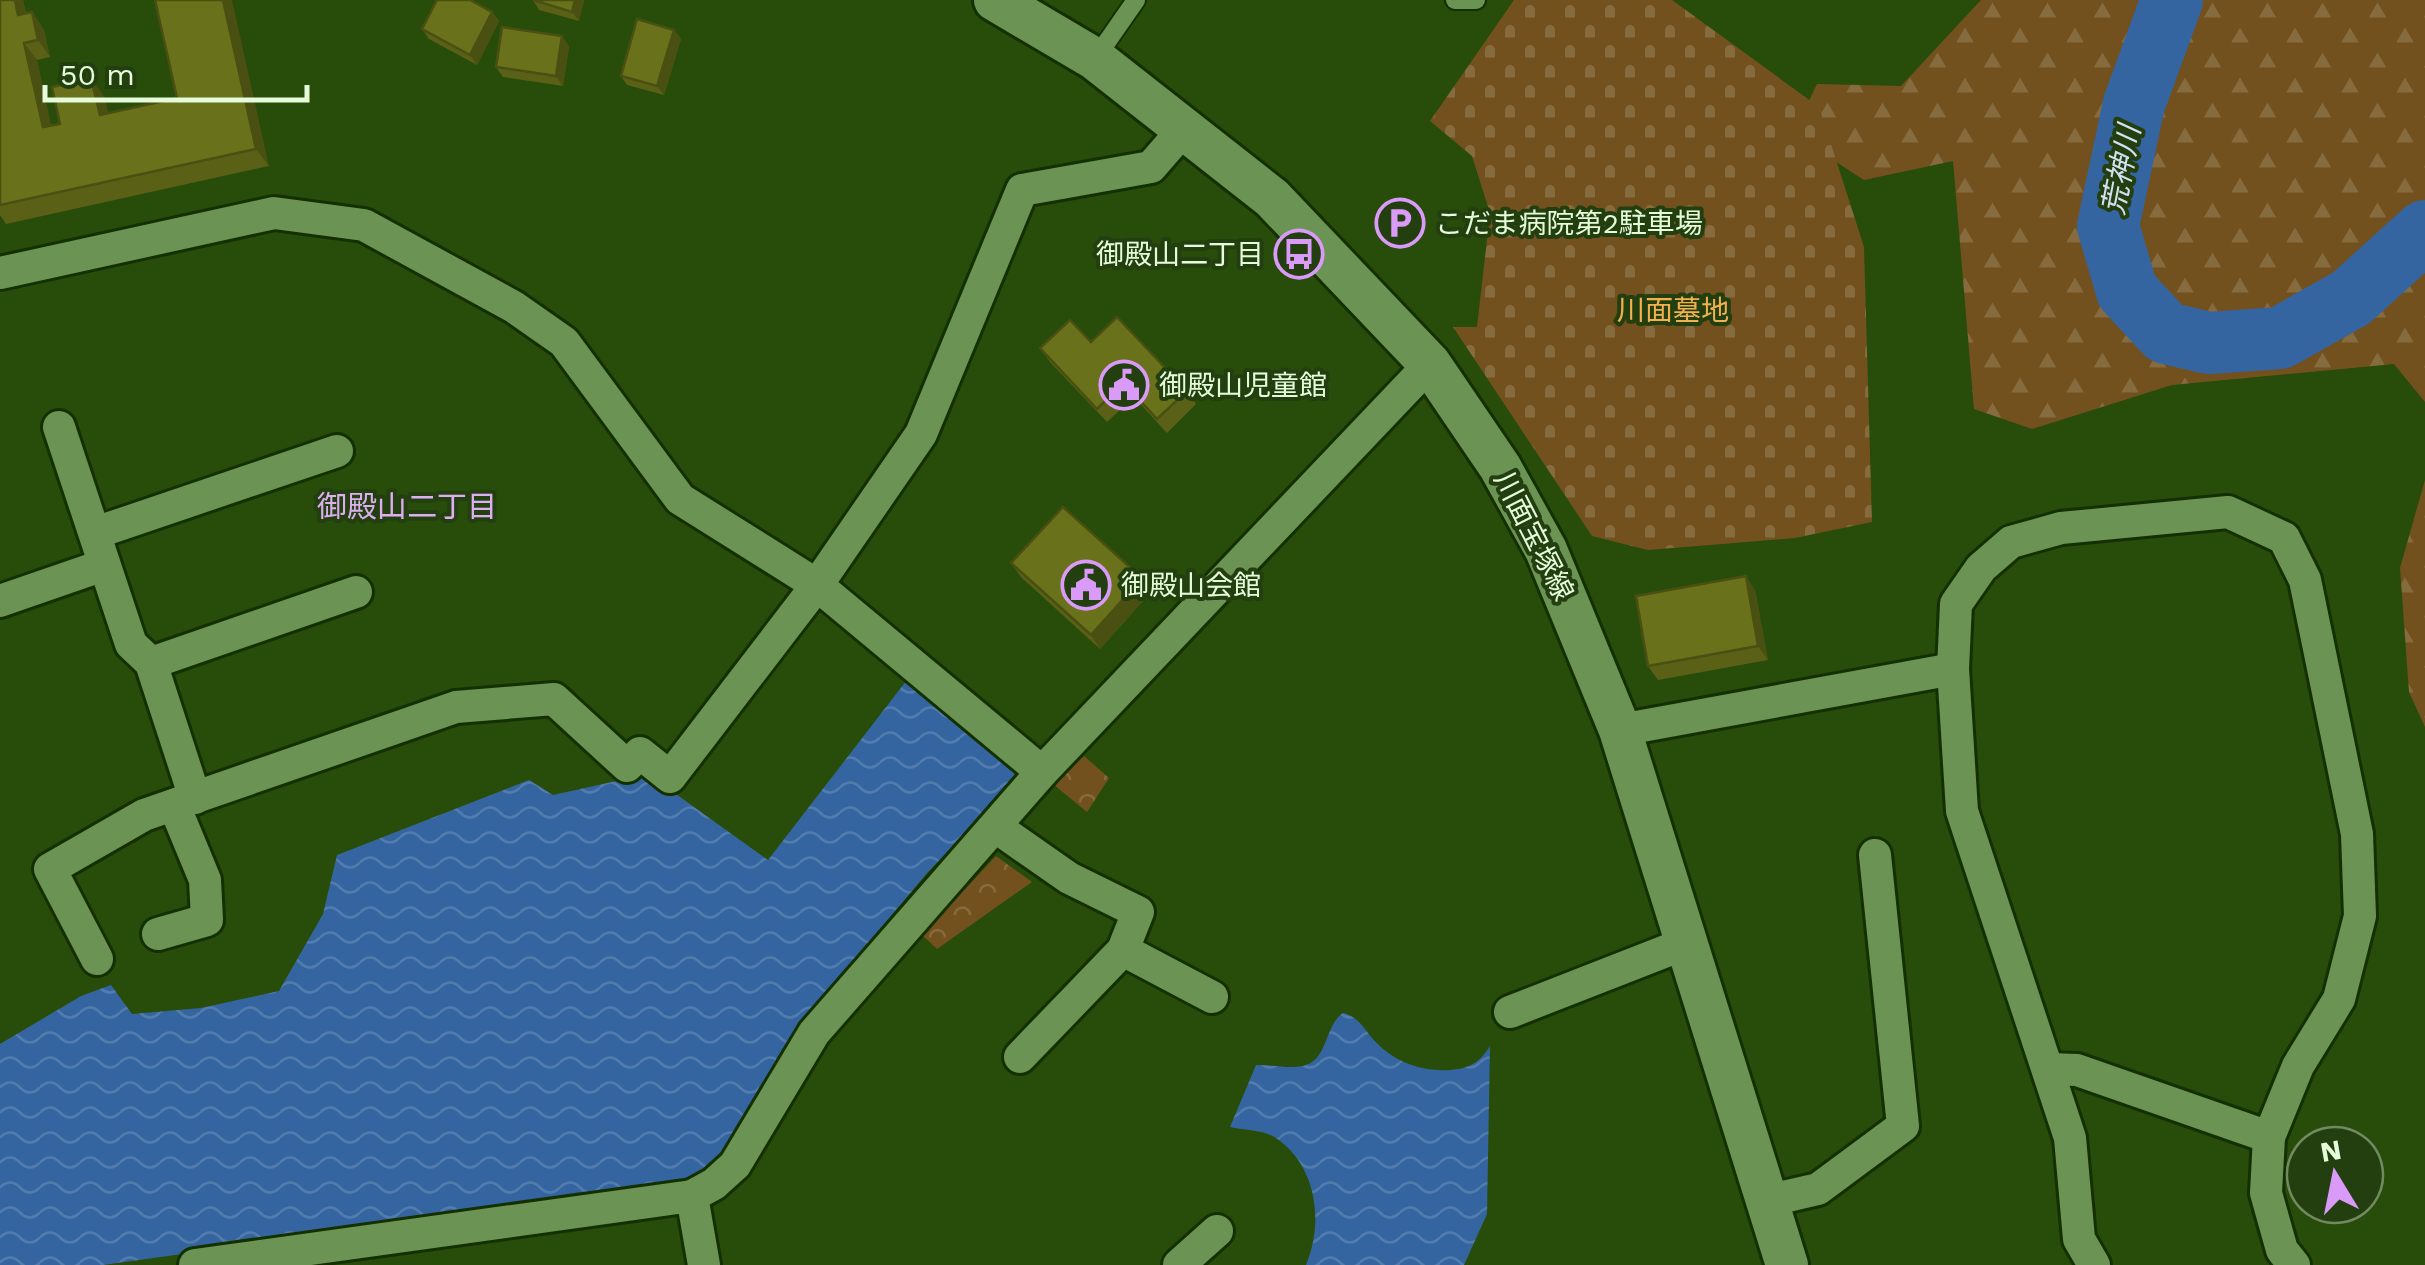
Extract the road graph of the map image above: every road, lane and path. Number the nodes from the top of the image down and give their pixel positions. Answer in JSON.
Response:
{"nodes":[{"id":1,"x":995,"y":0,"type":"edge"},
{"id":2,"x":1136,"y":0,"type":"edge"},
{"id":3,"x":1455,"y":0,"type":"edge"},
{"id":4,"x":1476,"y":0,"type":"edge"},
{"id":5,"x":1096,"y":59,"type":"junction"},
{"id":6,"x":1184,"y":129,"type":"junction"},
{"id":7,"x":0,"y":273,"type":"edge"},
{"id":8,"x":1430,"y":364,"type":"junction"},
{"id":9,"x":59,"y":427,"type":"dead end"},
{"id":10,"x":337,"y":451,"type":"dead end"},
{"id":11,"x":95,"y":533,"type":"junction"},
{"id":12,"x":104,"y":565,"type":"junction"},
{"id":13,"x":817,"y":585,"type":"junction"},
{"id":14,"x":356,"y":592,"type":"dead end"},
{"id":15,"x":0,"y":601,"type":"edge"},
{"id":16,"x":151,"y":662,"type":"junction"},
{"id":17,"x":1953,"y":669,"type":"junction"},
{"id":18,"x":1620,"y":730,"type":"junction"},
{"id":19,"x":1042,"y":772,"type":"junction"},
{"id":20,"x":184,"y":802,"type":"junction"},
{"id":21,"x":996,"y":827,"type":"junction"},
{"id":22,"x":1876,"y":855,"type":"dead end"},
{"id":23,"x":158,"y":934,"type":"dead end"},
{"id":24,"x":1684,"y":944,"type":"junction"},
{"id":25,"x":1123,"y":950,"type":"junction"},
{"id":26,"x":97,"y":960,"type":"dead end"},
{"id":27,"x":1212,"y":997,"type":"dead end"},
{"id":28,"x":1510,"y":1012,"type":"dead end"},
{"id":29,"x":1020,"y":1056,"type":"dead end"},
{"id":30,"x":2049,"y":1069,"type":"junction"},
{"id":31,"x":2268,"y":1138,"type":"junction"},
{"id":32,"x":692,"y":1196,"type":"junction"},
{"id":33,"x":1766,"y":1201,"type":"junction"},
{"id":34,"x":1217,"y":1231,"type":"dead end"},
{"id":35,"x":195,"y":1265,"type":"edge"},
{"id":36,"x":704,"y":1265,"type":"edge"},
{"id":37,"x":1179,"y":1265,"type":"edge"},
{"id":38,"x":1787,"y":1265,"type":"edge"},
{"id":39,"x":2094,"y":1265,"type":"edge"},
{"id":40,"x":2294,"y":1265,"type":"edge"}],
"edges":[{"from":1,"to":5,"type":"street","name":"川面宝塚線"},
{"from":2,"to":5,"type":"lane"},
{"from":3,"to":4,"type":"lane"},
{"from":5,"to":6,"type":"street","name":"川面宝塚線"},
{"from":6,"to":8,"type":"street","name":"川面宝塚線"},
{"from":6,"to":13,"type":"street"},
{"from":7,"to":13,"type":"street"},
{"from":8,"to":18,"type":"street","name":"川面宝塚線"},
{"from":8,"to":19,"type":"street"},
{"from":9,"to":11,"type":"street"},
{"from":10,"to":11,"type":"street"},
{"from":11,"to":12,"type":"street"},
{"from":12,"to":15,"type":"street"},
{"from":12,"to":16,"type":"street"},
{"from":13,"to":19,"type":"street"},
{"from":13,"to":20,"type":"street"},
{"from":14,"to":16,"type":"street"},
{"from":16,"to":20,"type":"street"},
{"from":17,"to":18,"type":"street"},
{"from":17,"to":30,"type":"street"},
{"from":17,"to":31,"type":"street"},
{"from":18,"to":24,"type":"street","name":"川面宝塚線"},
{"from":19,"to":21,"type":"street"},
{"from":20,"to":23,"type":"street"},
{"from":20,"to":26,"type":"street"},
{"from":21,"to":25,"type":"street"},
{"from":21,"to":32,"type":"street"},
{"from":22,"to":33,"type":"street"},
{"from":24,"to":28,"type":"street"},
{"from":24,"to":33,"type":"street","name":"川面宝塚線"},
{"from":25,"to":27,"type":"street"},
{"from":25,"to":29,"type":"street"},
{"from":30,"to":31,"type":"street"},
{"from":30,"to":39,"type":"street"},
{"from":31,"to":40,"type":"street"},
{"from":32,"to":35,"type":"street"},
{"from":32,"to":36,"type":"street"},
{"from":33,"to":38,"type":"street","name":"川面宝塚線"},
{"from":34,"to":37,"type":"street"}]}
